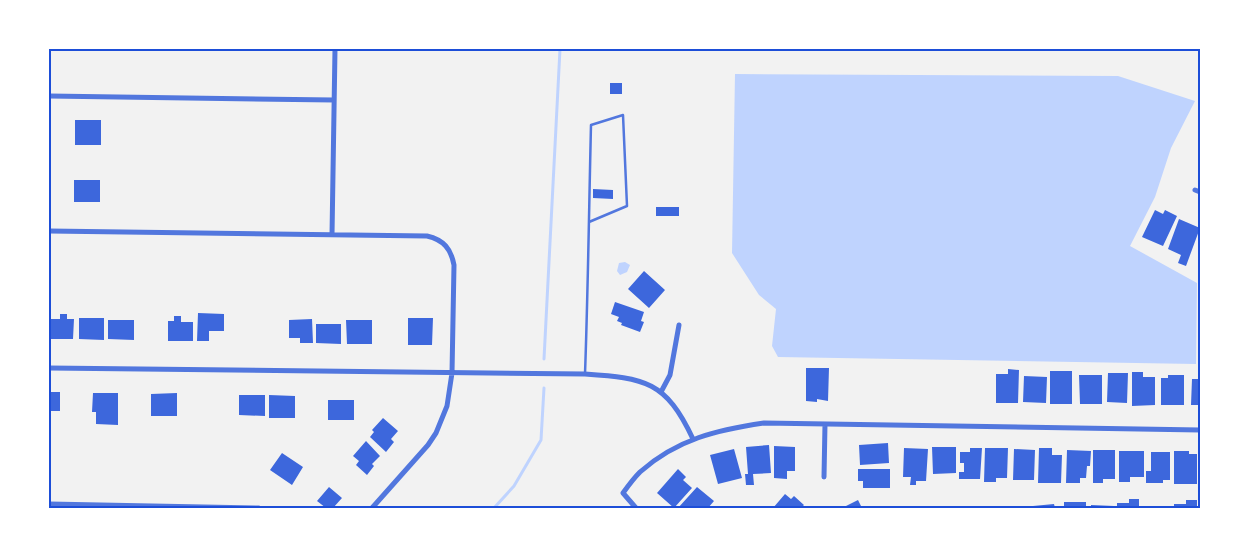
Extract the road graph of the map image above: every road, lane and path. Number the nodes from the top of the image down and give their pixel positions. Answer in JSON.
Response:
{"nodes":[{"id":1,"x":334,"y":49,"type":"edge"},
{"id":2,"x":49,"y":96,"type":"edge"},
{"id":3,"x":334,"y":100,"type":"junction"},
{"id":4,"x":589,"y":222,"type":"junction"},
{"id":5,"x":49,"y":231,"type":"edge"},
{"id":6,"x":332,"y":235,"type":"junction"},
{"id":7,"x":679,"y":325,"type":"dead end"},
{"id":8,"x":49,"y":368,"type":"edge"},
{"id":9,"x":452,"y":373,"type":"junction"},
{"id":10,"x":585,"y":374,"type":"junction"},
{"id":11,"x":662,"y":392,"type":"junction"},
{"id":12,"x":825,"y":424,"type":"junction"},
{"id":13,"x":1200,"y":430,"type":"edge"},
{"id":14,"x":693,"y":439,"type":"junction"},
{"id":15,"x":824,"y":477,"type":"dead end"},
{"id":16,"x":49,"y":504,"type":"edge"},
{"id":17,"x":259,"y":508,"type":"edge"},
{"id":18,"x":372,"y":508,"type":"edge"},
{"id":19,"x":636,"y":508,"type":"edge"}],
"edges":[{"from":1,"to":3,"type":"street"},
{"from":2,"to":3,"type":"street"},
{"from":3,"to":6,"type":"street"},
{"from":4,"to":4,"type":"lane"},
{"from":4,"to":10,"type":"lane"},
{"from":5,"to":6,"type":"street"},
{"from":6,"to":9,"type":"street"},
{"from":7,"to":11,"type":"street"},
{"from":8,"to":9,"type":"street"},
{"from":9,"to":10,"type":"street"},
{"from":9,"to":18,"type":"street"},
{"from":10,"to":11,"type":"street"},
{"from":11,"to":14,"type":"street"},
{"from":12,"to":13,"type":"street"},
{"from":12,"to":14,"type":"street"},
{"from":12,"to":15,"type":"street"},
{"from":14,"to":19,"type":"street"},
{"from":16,"to":17,"type":"street"}]}
